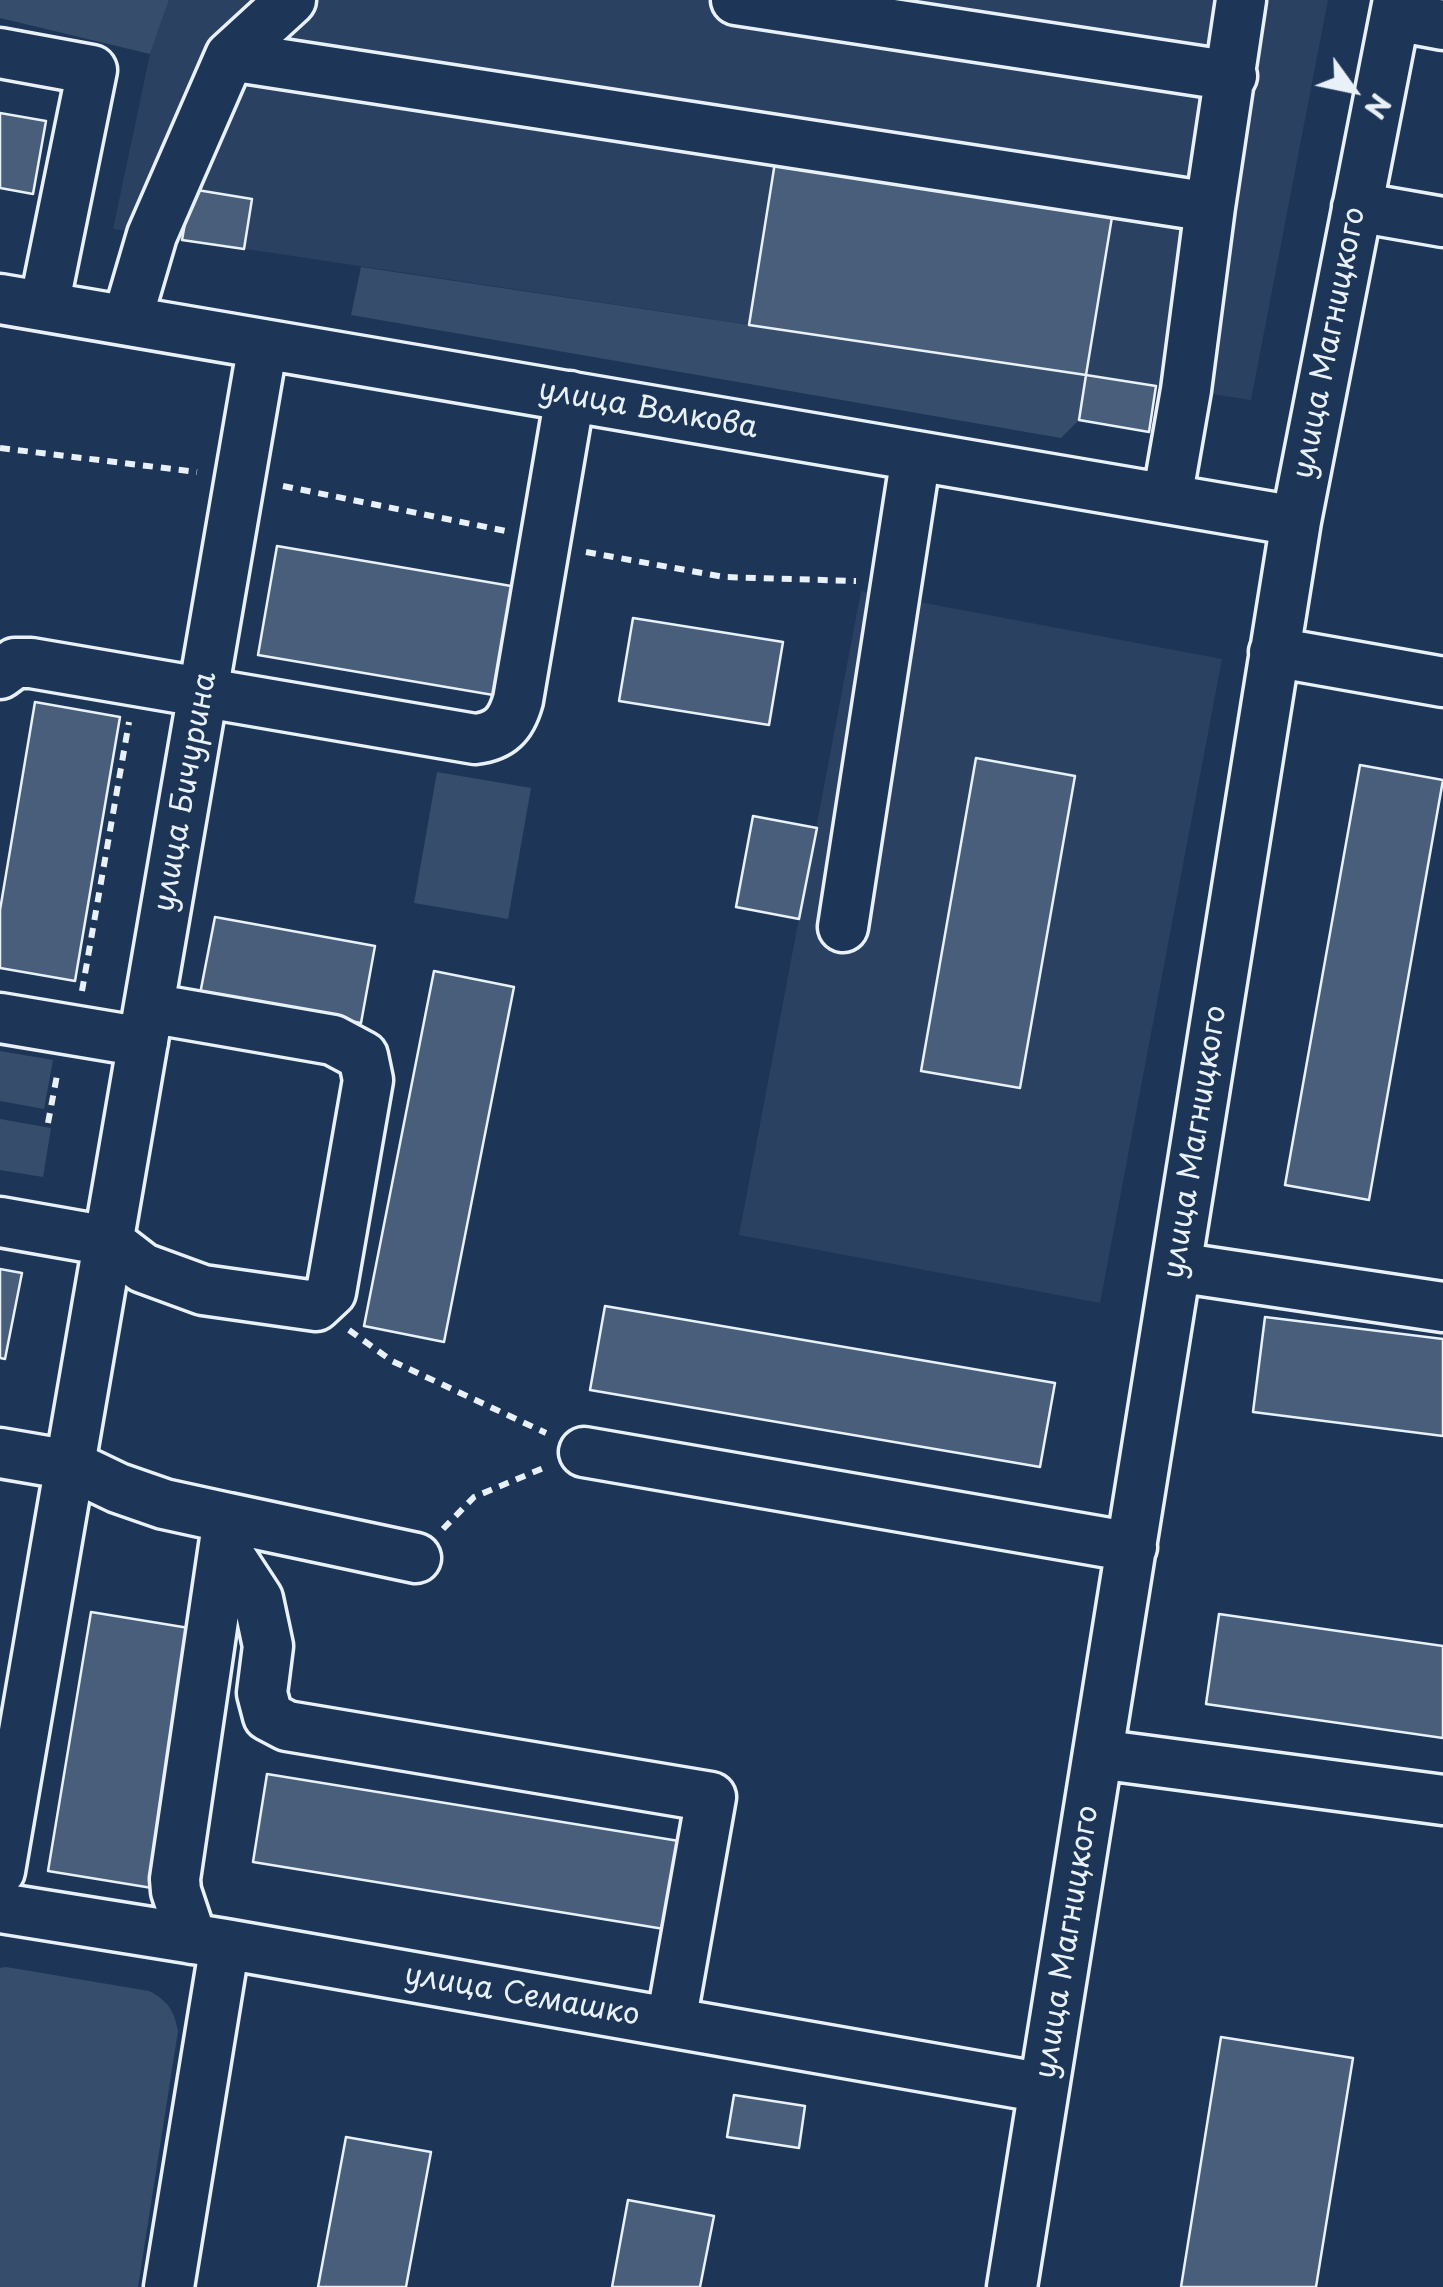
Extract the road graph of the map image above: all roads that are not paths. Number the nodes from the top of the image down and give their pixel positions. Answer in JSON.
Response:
{"nodes":[{"id":1,"x":292,"y":0,"type":"edge"},
{"id":2,"x":736,"y":0,"type":"edge"},
{"id":3,"x":1240,"y":0,"type":"edge"},
{"id":4,"x":1396,"y":8,"type":"edge"},
{"id":5,"x":1443,"y":25,"type":"edge"},
{"id":6,"x":0,"y":53,"type":"edge"},
{"id":7,"x":230,"y":56,"type":"junction"},
{"id":8,"x":1232,"y":76,"type":"junction"},
{"id":9,"x":1210,"y":207,"type":"junction"},
{"id":10,"x":1357,"y":207,"type":"junction"},
{"id":11,"x":1443,"y":222,"type":"edge"},
{"id":12,"x":22,"y":302,"type":"edge"},
{"id":13,"x":128,"y":320,"type":"junction"},
{"id":14,"x":263,"y":344,"type":"junction"},
{"id":15,"x":570,"y":396,"type":"junction"},
{"id":16,"x":916,"y":456,"type":"junction"},
{"id":17,"x":1166,"y":499,"type":"junction"},
{"id":18,"x":1296,"y":521,"type":"junction"},
{"id":19,"x":1274,"y":652,"type":"junction"},
{"id":20,"x":0,"y":674,"type":"edge"},
{"id":21,"x":1443,"y":682,"type":"edge"},
{"id":22,"x":203,"y":692,"type":"junction"},
{"id":23,"x":844,"y":927,"type":"dead end"},
{"id":24,"x":0,"y":1018,"type":"edge"},
{"id":25,"x":146,"y":1025,"type":"junction"},
{"id":26,"x":0,"y":1222,"type":"edge"},
{"id":27,"x":108,"y":1241,"type":"junction"},
{"id":28,"x":1176,"y":1268,"type":"junction"},
{"id":29,"x":1443,"y":1308,"type":"edge"},
{"id":30,"x":584,"y":1452,"type":"road end"},
{"id":31,"x":0,"y":1453,"type":"edge"},
{"id":32,"x":70,"y":1465,"type":"junction"},
{"id":33,"x":226,"y":1532,"type":"junction"},
{"id":34,"x":1132,"y":1547,"type":"junction"},
{"id":35,"x":416,"y":1558,"type":"road end"},
{"id":36,"x":1098,"y":1754,"type":"junction"},
{"id":37,"x":1443,"y":1800,"type":"edge"},
{"id":38,"x":0,"y":1871,"type":"edge"},
{"id":39,"x":0,"y":1908,"type":"edge"},
{"id":40,"x":209,"y":1942,"type":"junction"},
{"id":41,"x":670,"y":2022,"type":"junction"},
{"id":42,"x":1044,"y":2088,"type":"junction"},
{"id":43,"x":170,"y":2287,"type":"edge"},
{"id":44,"x":1012,"y":2287,"type":"edge"}],
"edges":[{"from":1,"to":7,"type":"street"},
{"from":2,"to":8,"type":"street"},
{"from":3,"to":8,"type":"street"},
{"from":4,"to":5,"type":"street"},
{"from":4,"to":10,"type":"street","name":"улица Магницкого"},
{"from":6,"to":12,"type":"street"},
{"from":7,"to":9,"type":"street"},
{"from":7,"to":13,"type":"street"},
{"from":8,"to":9,"type":"street"},
{"from":9,"to":17,"type":"street"},
{"from":10,"to":11,"type":"street"},
{"from":10,"to":18,"type":"street","name":"улица Магницкого"},
{"from":12,"to":13,"type":"street","name":"улица Волкова"},
{"from":13,"to":14,"type":"street","name":"улица Волкова"},
{"from":14,"to":15,"type":"street","name":"улица Волкова"},
{"from":14,"to":22,"type":"street","name":"улица Бичурина"},
{"from":15,"to":16,"type":"street","name":"улица Волкова"},
{"from":15,"to":22,"type":"street"},
{"from":16,"to":17,"type":"street","name":"улица Волкова"},
{"from":16,"to":23,"type":"street"},
{"from":17,"to":18,"type":"street","name":"улица Волкова"},
{"from":18,"to":19,"type":"street","name":"улица Магницкого"},
{"from":19,"to":21,"type":"street"},
{"from":19,"to":28,"type":"street","name":"улица Магницкого"},
{"from":20,"to":22,"type":"street"},
{"from":22,"to":25,"type":"street","name":"улица Бичурина"},
{"from":24,"to":25,"type":"street"},
{"from":25,"to":27,"type":"street","name":"улица Бичурина"},
{"from":25,"to":27,"type":"street"},
{"from":26,"to":27,"type":"street"},
{"from":27,"to":32,"type":"street","name":"улица Бичурина"},
{"from":28,"to":29,"type":"street"},
{"from":28,"to":34,"type":"street","name":"улица Магницкого"},
{"from":30,"to":34,"type":"street"},
{"from":31,"to":32,"type":"street"},
{"from":32,"to":33,"type":"street"},
{"from":32,"to":38,"type":"street","name":"улица Бичурина"},
{"from":33,"to":35,"type":"street"},
{"from":33,"to":40,"type":"street"},
{"from":33,"to":41,"type":"street"},
{"from":34,"to":36,"type":"street","name":"улица Магницкого"},
{"from":36,"to":37,"type":"street"},
{"from":36,"to":42,"type":"street","name":"улица Магницкого"},
{"from":39,"to":40,"type":"street","name":"улица Семашко"},
{"from":40,"to":41,"type":"street","name":"улица Семашко"},
{"from":40,"to":43,"type":"street"},
{"from":41,"to":42,"type":"street","name":"улица Семашко"},
{"from":42,"to":44,"type":"street","name":"улица Магницкого"}]}
